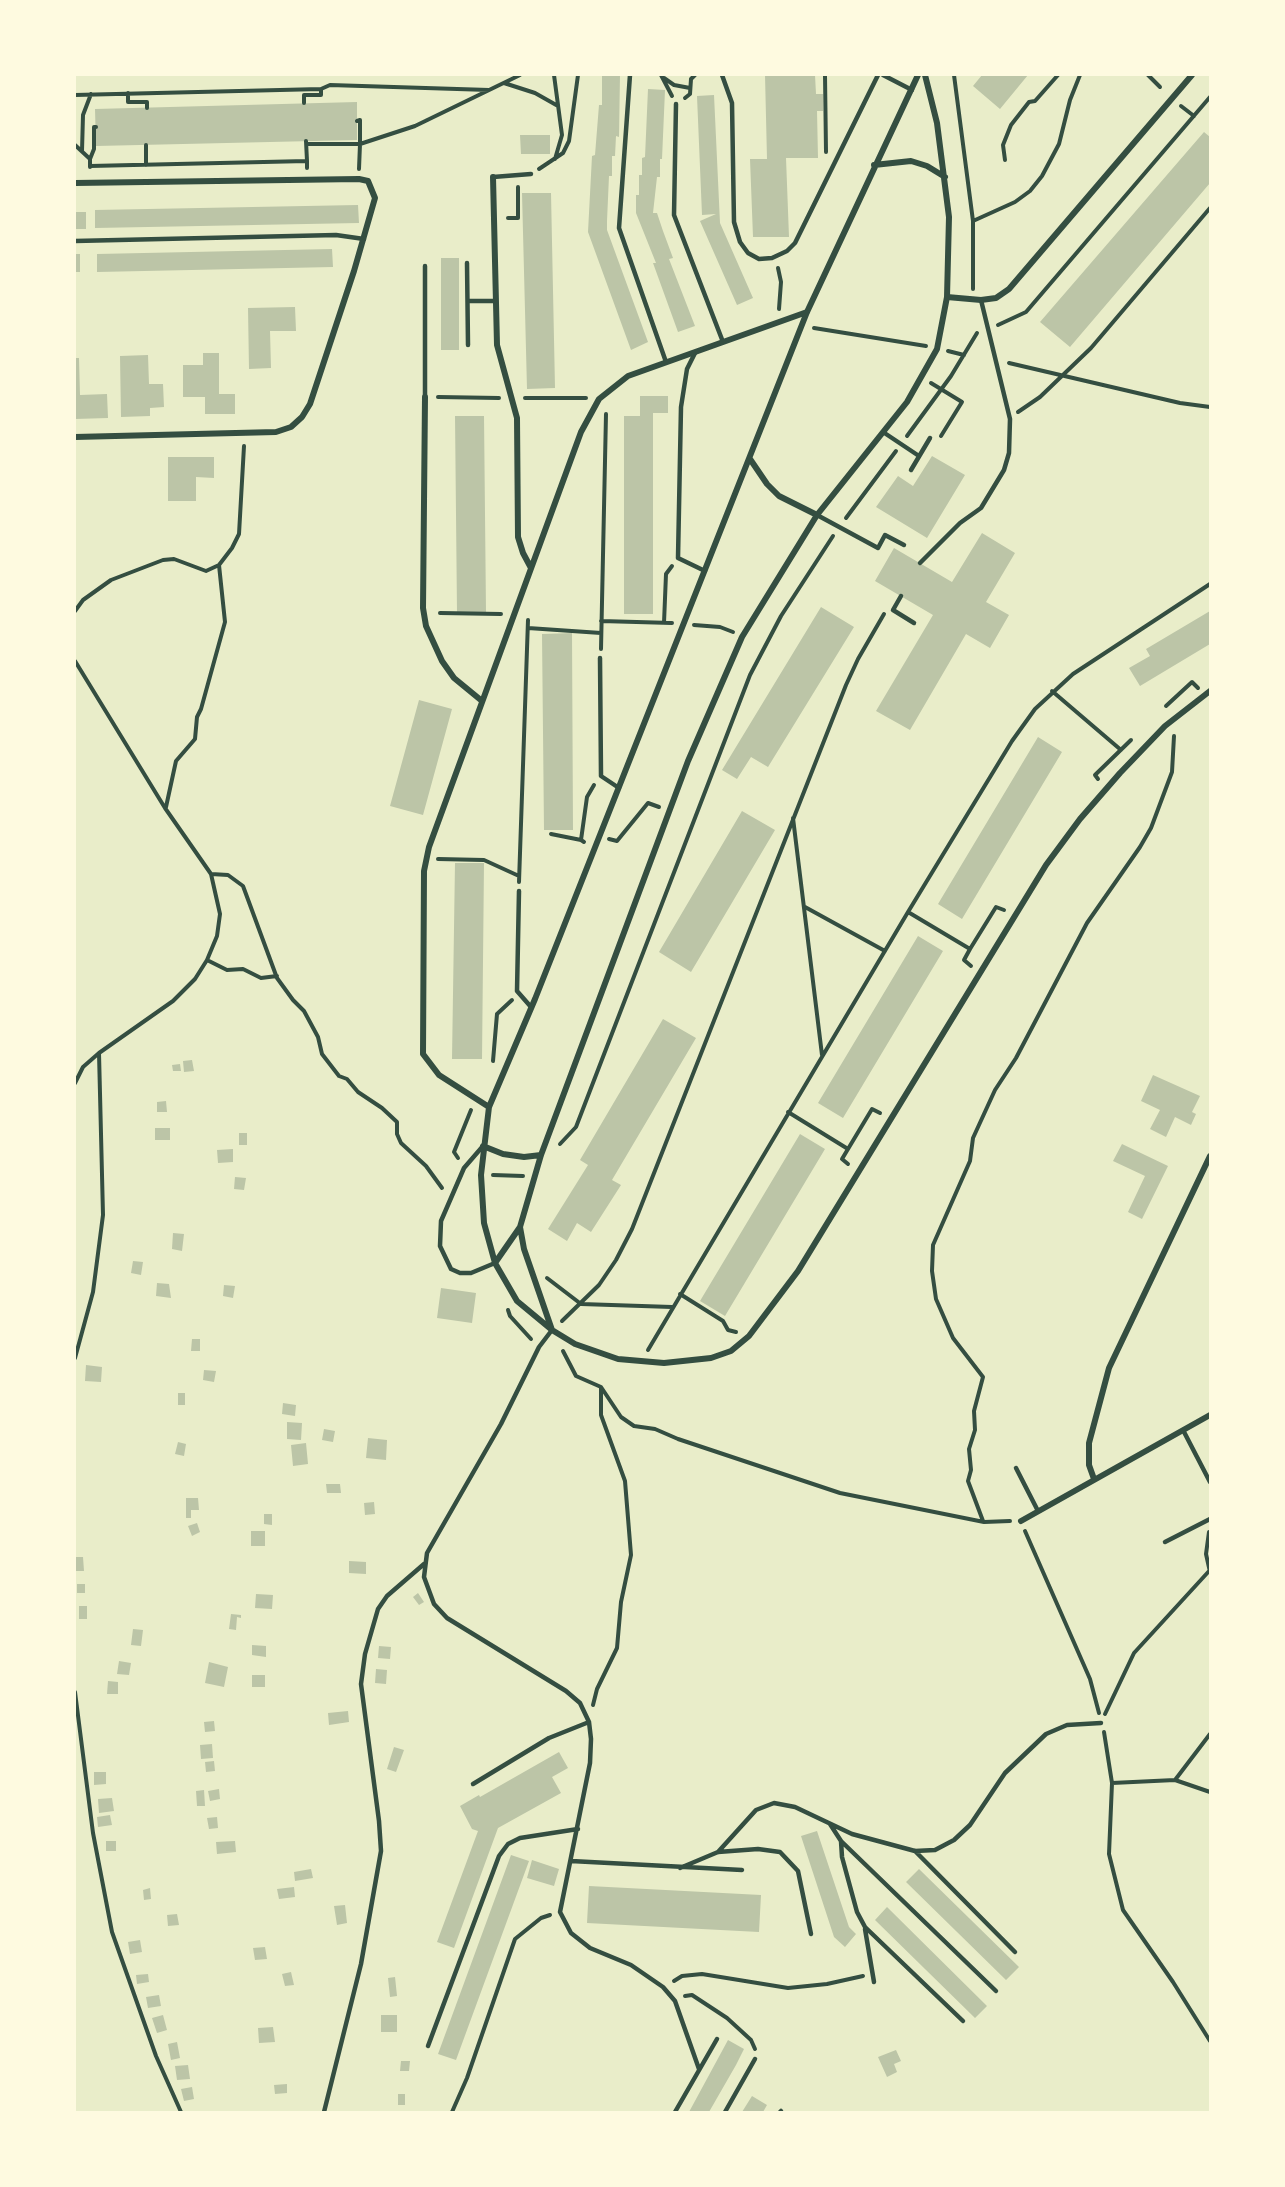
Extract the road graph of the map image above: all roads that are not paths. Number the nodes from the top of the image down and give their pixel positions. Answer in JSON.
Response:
{"nodes":[{"id":1,"x":630,"y":75,"type":"edge"},
{"id":2,"x":722,"y":75,"type":"edge"},
{"id":3,"x":878,"y":75,"type":"edge"},
{"id":4,"x":883,"y":75,"type":"edge"},
{"id":5,"x":918,"y":75,"type":"edge"},
{"id":6,"x":925,"y":75,"type":"edge"},
{"id":7,"x":1192,"y":75,"type":"edge"},
{"id":8,"x":912,"y":90,"type":"junction"},
{"id":9,"x":676,"y":104,"type":"road end"},
{"id":10,"x":874,"y":165,"type":"junction"},
{"id":11,"x":531,"y":174,"type":"road end"},
{"id":12,"x":493,"y":177,"type":"joint"},
{"id":13,"x":945,"y":177,"type":"junction"},
{"id":14,"x":75,"y":183,"type":"edge"},
{"id":15,"x":364,"y":239,"type":"junction"},
{"id":16,"x":75,"y":241,"type":"edge"},
{"id":17,"x":467,"y":263,"type":"dead end"},
{"id":18,"x":425,"y":266,"type":"dead end"},
{"id":19,"x":947,"y":297,"type":"junction"},
{"id":20,"x":981,"y":300,"type":"junction"},
{"id":21,"x":468,"y":301,"type":"junction"},
{"id":22,"x":495,"y":301,"type":"junction"},
{"id":23,"x":807,"y":312,"type":"junction"},
{"id":24,"x":723,"y":342,"type":"junction"},
{"id":25,"x":468,"y":345,"type":"dead end"},
{"id":26,"x":695,"y":351,"type":"junction"},
{"id":27,"x":666,"y":362,"type":"junction"},
{"id":28,"x":425,"y":397,"type":"joint"},
{"id":29,"x":883,"y":432,"type":"junction"},
{"id":30,"x":75,"y":437,"type":"edge"},
{"id":31,"x":930,"y":438,"type":"dead end"},
{"id":32,"x":920,"y":456,"type":"junction"},
{"id":33,"x":750,"y":459,"type":"junction"},
{"id":34,"x":911,"y":470,"type":"dead end"},
{"id":35,"x":817,"y":514,"type":"junction"},
{"id":36,"x":904,"y":545,"type":"dead end"},
{"id":37,"x":920,"y":563,"type":"dead end"},
{"id":38,"x":531,"y":568,"type":"junction"},
{"id":39,"x":705,"y":571,"type":"junction"},
{"id":40,"x":901,"y":596,"type":"dead end"},
{"id":41,"x":914,"y":623,"type":"dead end"},
{"id":42,"x":600,"y":658,"type":"road end"},
{"id":43,"x":1210,"y":691,"type":"edge"},
{"id":44,"x":482,"y":701,"type":"junction"},
{"id":45,"x":619,"y":788,"type":"junction"},
{"id":46,"x":519,"y":891,"type":"road end"},
{"id":47,"x":531,"y":1008,"type":"junction"},
{"id":48,"x":489,"y":1107,"type":"junction"},
{"id":49,"x":483,"y":1146,"type":"junction"},
{"id":50,"x":541,"y":1155,"type":"junction"},
{"id":51,"x":1210,"y":1156,"type":"edge"},
{"id":52,"x":520,"y":1227,"type":"junction"},
{"id":53,"x":495,"y":1263,"type":"junction"},
{"id":54,"x":552,"y":1330,"type":"junction"},
{"id":55,"x":1210,"y":1415,"type":"edge"},
{"id":56,"x":1183,"y":1430,"type":"junction"},
{"id":57,"x":1016,"y":1468,"type":"dead end"},
{"id":58,"x":1094,"y":1479,"type":"junction"},
{"id":59,"x":1210,"y":1482,"type":"edge"},
{"id":60,"x":1038,"y":1511,"type":"junction"},
{"id":61,"x":1210,"y":1520,"type":"edge"},
{"id":62,"x":1021,"y":1521,"type":"road end"},
{"id":63,"x":1165,"y":1542,"type":"dead end"},
{"id":64,"x":424,"y":1564,"type":"junction"},
{"id":65,"x":589,"y":1722,"type":"junction"},
{"id":66,"x":1101,"y":1723,"type":"road end"},
{"id":67,"x":473,"y":1784,"type":"dead end"},
{"id":68,"x":829,"y":1822,"type":"junction"},
{"id":69,"x":578,"y":1829,"type":"junction"},
{"id":70,"x":841,"y":1840,"type":"junction"},
{"id":71,"x":915,"y":1851,"type":"junction"},
{"id":72,"x":718,"y":1852,"type":"junction"},
{"id":73,"x":571,"y":1861,"type":"junction"},
{"id":74,"x":680,"y":1868,"type":"junction"},
{"id":75,"x":742,"y":1870,"type":"dead end"},
{"id":76,"x":865,"y":1927,"type":"junction"},
{"id":77,"x":811,"y":1934,"type":"dead end"},
{"id":78,"x":1015,"y":1952,"type":"dead end"},
{"id":79,"x":874,"y":1982,"type":"dead end"},
{"id":80,"x":996,"y":1991,"type":"dead end"},
{"id":81,"x":963,"y":2021,"type":"dead end"},
{"id":82,"x":717,"y":2039,"type":"dead end"},
{"id":83,"x":428,"y":2046,"type":"dead end"},
{"id":84,"x":755,"y":2059,"type":"road end"},
{"id":85,"x":699,"y":2069,"type":"junction"},
{"id":86,"x":324,"y":2112,"type":"edge"},
{"id":87,"x":675,"y":2112,"type":"edge"},
{"id":88,"x":724,"y":2112,"type":"edge"}],
"edges":[{"from":1,"to":27,"type":"lane"},
{"from":2,"to":3,"type":"lane"},
{"from":4,"to":8,"type":"lane"},
{"from":5,"to":8,"type":"street"},
{"from":6,"to":13,"type":"street"},
{"from":7,"to":20,"type":"street"},
{"from":8,"to":10,"type":"street"},
{"from":9,"to":24,"type":"lane"},
{"from":10,"to":13,"type":"street"},
{"from":10,"to":23,"type":"street"},
{"from":11,"to":12,"type":"lane"},
{"from":12,"to":22,"type":"street"},
{"from":13,"to":19,"type":"street"},
{"from":14,"to":15,"type":"street"},
{"from":15,"to":16,"type":"lane"},
{"from":15,"to":30,"type":"street"},
{"from":17,"to":21,"type":"lane"},
{"from":18,"to":28,"type":"lane"},
{"from":19,"to":20,"type":"street"},
{"from":19,"to":29,"type":"street"},
{"from":20,"to":37,"type":"lane"},
{"from":21,"to":22,"type":"lane"},
{"from":21,"to":25,"type":"lane"},
{"from":22,"to":38,"type":"street"},
{"from":23,"to":24,"type":"street"},
{"from":23,"to":33,"type":"street"},
{"from":24,"to":26,"type":"street"},
{"from":26,"to":27,"type":"street"},
{"from":26,"to":39,"type":"lane"},
{"from":27,"to":38,"type":"street"},
{"from":28,"to":44,"type":"street"},
{"from":29,"to":32,"type":"lane"},
{"from":29,"to":35,"type":"street"},
{"from":31,"to":32,"type":"lane"},
{"from":32,"to":34,"type":"lane"},
{"from":33,"to":35,"type":"street"},
{"from":33,"to":39,"type":"street"},
{"from":35,"to":36,"type":"lane"},
{"from":35,"to":50,"type":"street"},
{"from":38,"to":44,"type":"street"},
{"from":39,"to":45,"type":"street"},
{"from":40,"to":41,"type":"lane"},
{"from":42,"to":45,"type":"lane"},
{"from":43,"to":54,"type":"street"},
{"from":44,"to":48,"type":"street"},
{"from":45,"to":47,"type":"street"},
{"from":46,"to":47,"type":"lane"},
{"from":47,"to":48,"type":"street"},
{"from":48,"to":49,"type":"street"},
{"from":49,"to":50,"type":"street"},
{"from":49,"to":53,"type":"street"},
{"from":49,"to":53,"type":"lane"},
{"from":50,"to":52,"type":"street"},
{"from":51,"to":58,"type":"street"},
{"from":52,"to":53,"type":"street"},
{"from":52,"to":54,"type":"street"},
{"from":53,"to":54,"type":"street"},
{"from":54,"to":64,"type":"lane"},
{"from":55,"to":56,"type":"street"},
{"from":56,"to":58,"type":"street"},
{"from":56,"to":59,"type":"lane"},
{"from":57,"to":60,"type":"lane"},
{"from":58,"to":60,"type":"street"},
{"from":60,"to":62,"type":"street"},
{"from":61,"to":63,"type":"lane"},
{"from":64,"to":65,"type":"lane"},
{"from":64,"to":86,"type":"lane"},
{"from":65,"to":67,"type":"lane"},
{"from":65,"to":69,"type":"lane"},
{"from":66,"to":71,"type":"lane"},
{"from":68,"to":70,"type":"lane"},
{"from":68,"to":71,"type":"lane"},
{"from":68,"to":72,"type":"lane"},
{"from":69,"to":73,"type":"lane"},
{"from":69,"to":83,"type":"lane"},
{"from":70,"to":76,"type":"lane"},
{"from":70,"to":80,"type":"lane"},
{"from":71,"to":78,"type":"lane"},
{"from":72,"to":74,"type":"lane"},
{"from":72,"to":77,"type":"lane"},
{"from":73,"to":74,"type":"lane"},
{"from":73,"to":85,"type":"lane"},
{"from":74,"to":75,"type":"lane"},
{"from":76,"to":79,"type":"lane"},
{"from":76,"to":81,"type":"lane"},
{"from":82,"to":85,"type":"lane"},
{"from":84,"to":88,"type":"lane"},
{"from":85,"to":87,"type":"lane"}]}
